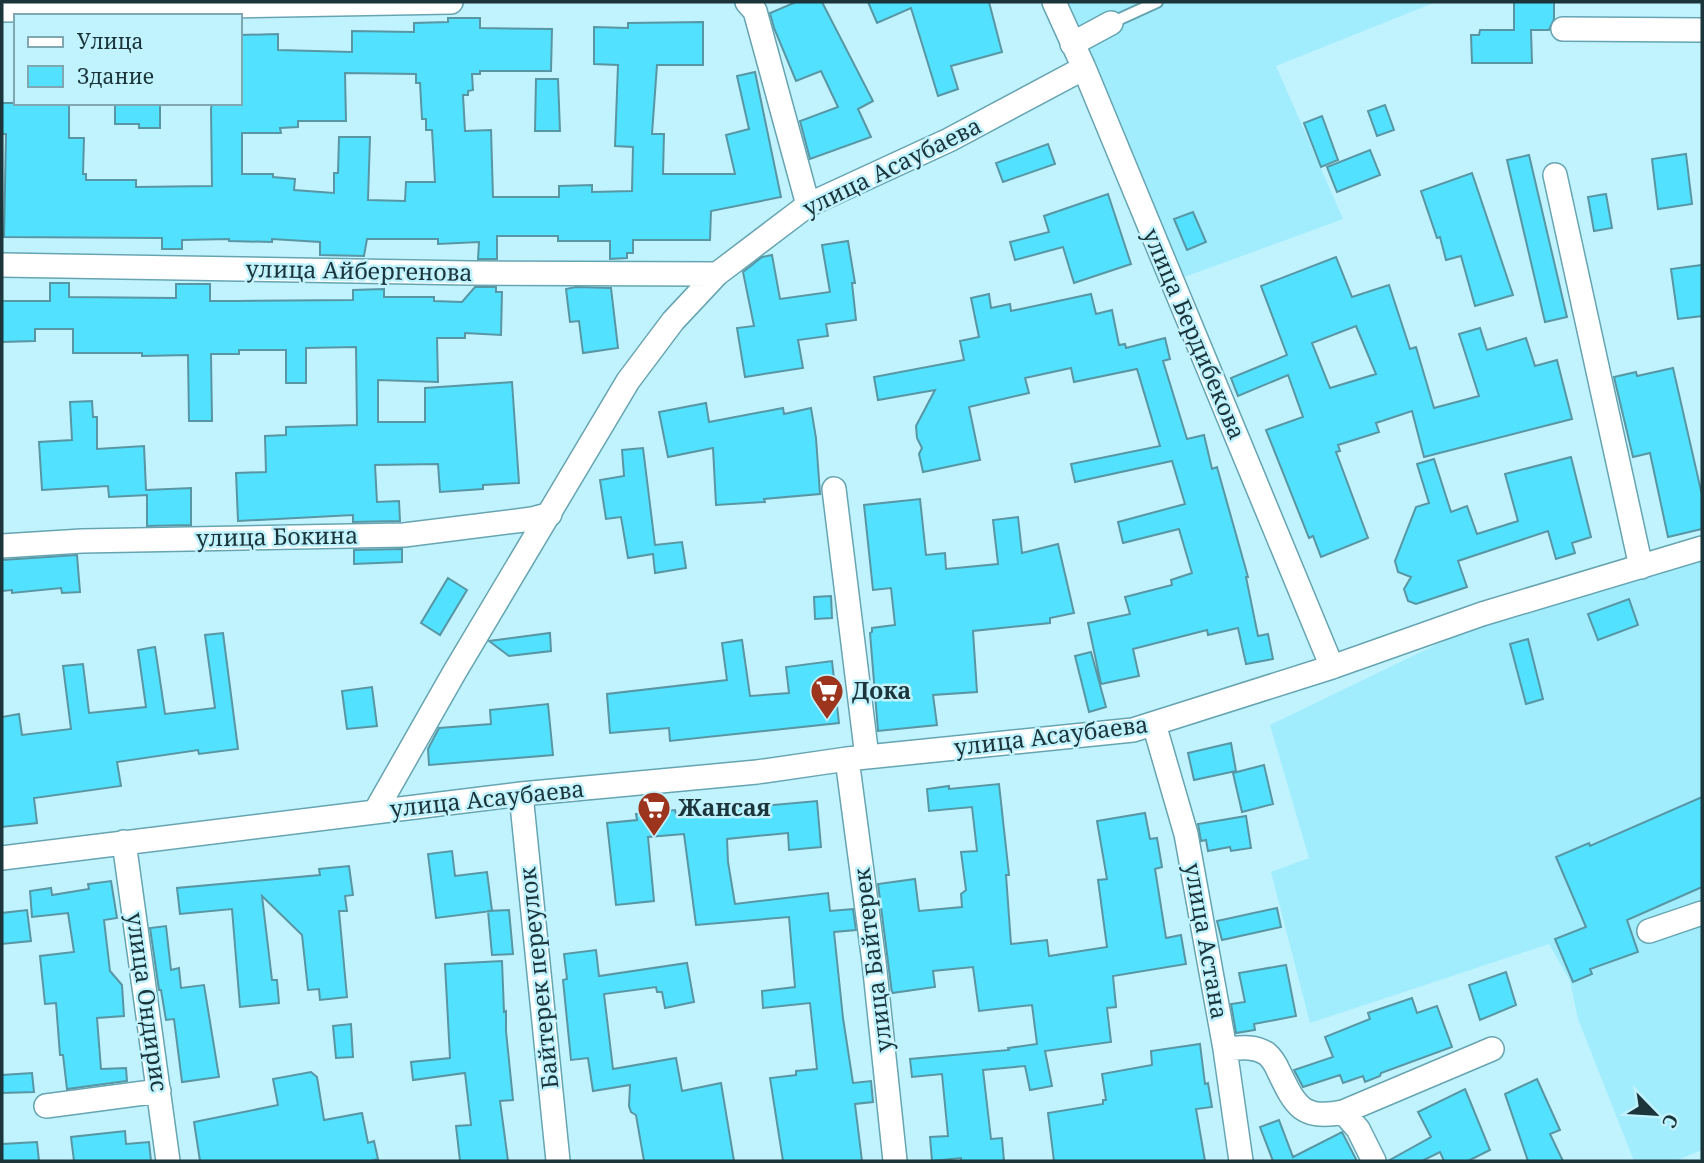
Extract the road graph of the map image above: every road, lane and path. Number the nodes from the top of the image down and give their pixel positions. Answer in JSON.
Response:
{"nodes":[{"id":1,"x":451,"y":2,"type":"edge"},
{"id":2,"x":747,"y":2,"type":"edge"},
{"id":3,"x":1054,"y":2,"type":"edge"},
{"id":4,"x":1157,"y":2,"type":"edge"},
{"id":5,"x":2,"y":9,"type":"edge"},
{"id":6,"x":1111,"y":23,"type":"joint"},
{"id":7,"x":1563,"y":29,"type":"dead end"},
{"id":8,"x":1702,"y":30,"type":"edge"},
{"id":9,"x":1072,"y":44,"type":"junction"},
{"id":10,"x":1083,"y":68,"type":"junction"},
{"id":11,"x":1555,"y":175,"type":"dead end"},
{"id":12,"x":808,"y":205,"type":"junction"},
{"id":13,"x":2,"y":265,"type":"edge"},
{"id":14,"x":717,"y":274,"type":"junction"},
{"id":15,"x":834,"y":489,"type":"dead end"},
{"id":16,"x":550,"y":514,"type":"junction"},
{"id":17,"x":2,"y":546,"type":"edge"},
{"id":18,"x":1702,"y":548,"type":"edge"},
{"id":19,"x":1641,"y":566,"type":"junction"},
{"id":20,"x":1332,"y":667,"type":"junction"},
{"id":21,"x":1154,"y":724,"type":"junction"},
{"id":22,"x":857,"y":758,"type":"junction"},
{"id":23,"x":521,"y":794,"type":"junction"},
{"id":24,"x":375,"y":812,"type":"junction"},
{"id":25,"x":124,"y":842,"type":"junction"},
{"id":26,"x":2,"y":858,"type":"edge"},
{"id":27,"x":1702,"y":913,"type":"edge"},
{"id":28,"x":1649,"y":931,"type":"dead end"},
{"id":29,"x":1225,"y":1048,"type":"junction"},
{"id":30,"x":1492,"y":1049,"type":"dead end"},
{"id":31,"x":159,"y":1091,"type":"junction"},
{"id":32,"x":46,"y":1106,"type":"dead end"},
{"id":33,"x":1343,"y":1112,"type":"junction"},
{"id":34,"x":168,"y":1161,"type":"edge"},
{"id":35,"x":558,"y":1161,"type":"edge"},
{"id":36,"x":895,"y":1161,"type":"edge"},
{"id":37,"x":1241,"y":1161,"type":"edge"},
{"id":38,"x":1374,"y":1161,"type":"edge"}],
"edges":[{"from":1,"to":5,"type":"street"},
{"from":2,"to":12,"type":"street"},
{"from":3,"to":9,"type":"street","name":"улица Бердибекова"},
{"from":4,"to":6,"type":"lane"},
{"from":6,"to":9,"type":"street"},
{"from":7,"to":8,"type":"street"},
{"from":9,"to":10,"type":"street","name":"улица Бердибекова"},
{"from":10,"to":12,"type":"street","name":"улица Асаубаева"},
{"from":10,"to":20,"type":"street","name":"улица Бердибекова"},
{"from":11,"to":19,"type":"street"},
{"from":12,"to":14,"type":"street","name":"улица Асаубаева"},
{"from":13,"to":14,"type":"street","name":"улица Айбергенова"},
{"from":14,"to":16,"type":"street","name":"улица Асаубаева"},
{"from":15,"to":22,"type":"street","name":"улица Байтерек"},
{"from":16,"to":17,"type":"street","name":"улица Бокина"},
{"from":16,"to":24,"type":"street","name":"улица Асаубаева"},
{"from":18,"to":19,"type":"street","name":"улица Асаубаева"},
{"from":19,"to":20,"type":"street","name":"улица Асаубаева"},
{"from":20,"to":21,"type":"street","name":"улица Асаубаева"},
{"from":21,"to":22,"type":"street","name":"улица Асаубаева"},
{"from":21,"to":29,"type":"street","name":"улица Астана"},
{"from":22,"to":23,"type":"street","name":"улица Асаубаева"},
{"from":22,"to":36,"type":"street","name":"улица Байтерек"},
{"from":23,"to":24,"type":"street","name":"улица Асаубаева"},
{"from":23,"to":35,"type":"street","name":"Байтерек переулок"},
{"from":24,"to":25,"type":"street","name":"улица Асаубаева"},
{"from":25,"to":26,"type":"street","name":"улица Асаубаева"},
{"from":25,"to":31,"type":"street","name":"улица Ондирис"},
{"from":27,"to":28,"type":"street"},
{"from":29,"to":33,"type":"street"},
{"from":29,"to":37,"type":"street","name":"улица Астана"},
{"from":30,"to":33,"type":"street"},
{"from":31,"to":32,"type":"street"},
{"from":31,"to":34,"type":"street","name":"улица Ондирис"},
{"from":33,"to":38,"type":"street"}]}
